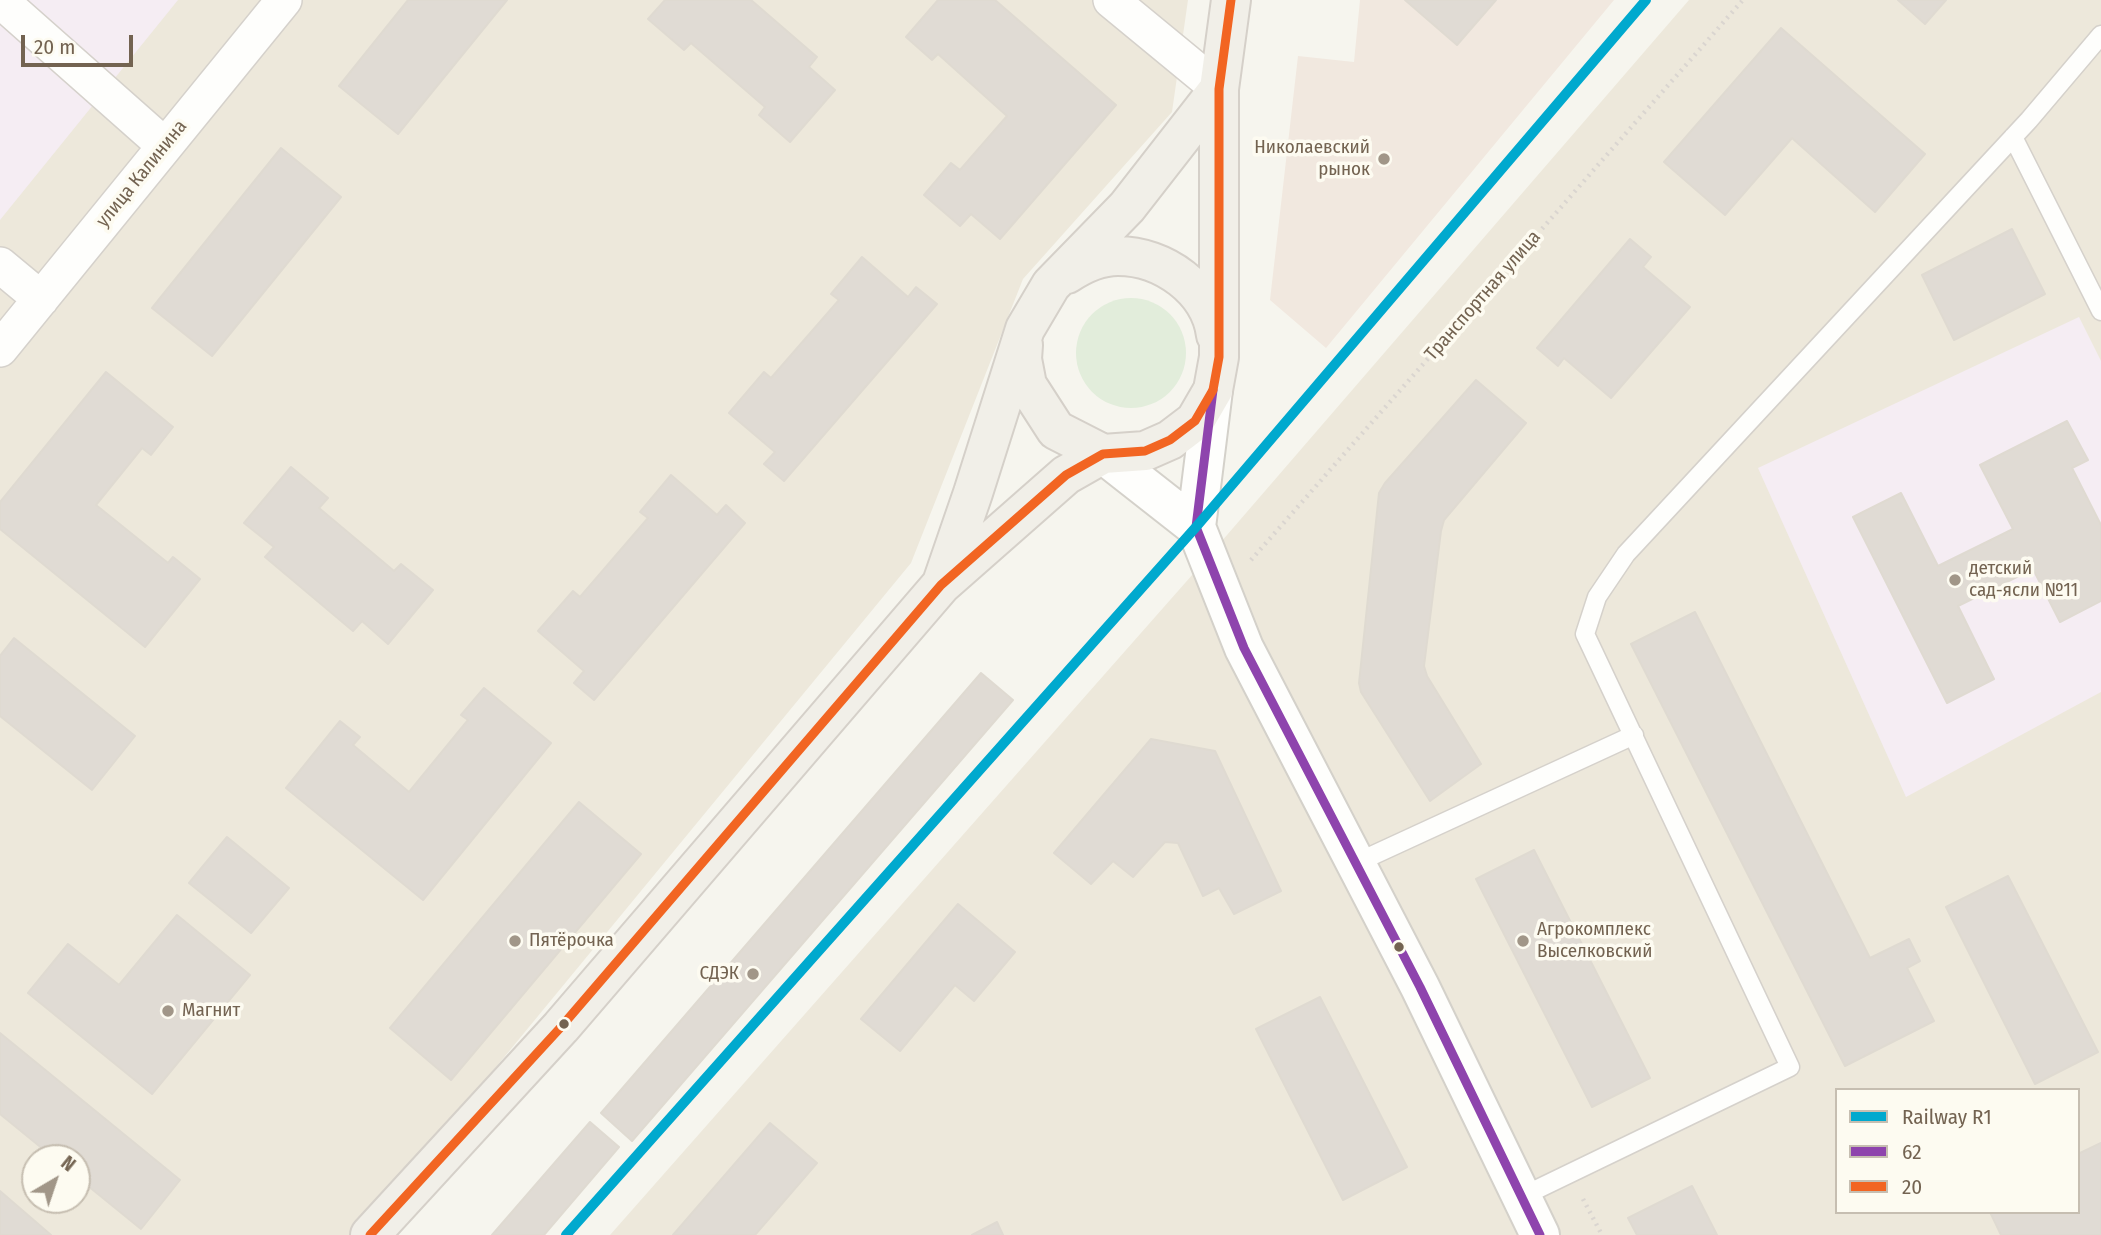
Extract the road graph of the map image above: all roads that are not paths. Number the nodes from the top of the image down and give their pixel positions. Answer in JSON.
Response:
{"nodes":[{"id":1,"x":0,"y":0,"type":"edge"},
{"id":2,"x":284,"y":0,"type":"edge"},
{"id":3,"x":1111,"y":0,"type":"edge"},
{"id":4,"x":1231,"y":0,"type":"edge"},
{"id":5,"x":2101,"y":35,"type":"edge"},
{"id":6,"x":1219,"y":89,"type":"junction"},
{"id":7,"x":2013,"y":137,"type":"junction"},
{"id":8,"x":165,"y":146,"type":"junction"},
{"id":9,"x":0,"y":265,"type":"edge"},
{"id":10,"x":1051,"y":285,"type":"junction"},
{"id":11,"x":41,"y":299,"type":"junction"},
{"id":12,"x":2101,"y":311,"type":"edge"},
{"id":13,"x":1025,"y":329,"type":"junction"},
{"id":14,"x":0,"y":349,"type":"edge"},
{"id":15,"x":1216,"y":373,"type":"junction"},
{"id":16,"x":1102,"y":454,"type":"junction"},
{"id":17,"x":1196,"y":527,"type":"junction"},
{"id":18,"x":941,"y":585,"type":"junction"},
{"id":19,"x":1634,"y":735,"type":"junction"},
{"id":20,"x":1356,"y":863,"type":"junction"},
{"id":21,"x":1521,"y":1197,"type":"junction"},
{"id":22,"x":370,"y":1235,"type":"edge"},
{"id":23,"x":1540,"y":1235,"type":"edge"}],
"edges":[{"from":1,"to":8,"type":"street"},
{"from":2,"to":8,"type":"street","name":"улица Калинина"},
{"from":3,"to":6,"type":"street"},
{"from":4,"to":6,"type":"main road"},
{"from":5,"to":7,"type":"lane"},
{"from":6,"to":10,"type":"main road"},
{"from":6,"to":15,"type":"main road"},
{"from":7,"to":12,"type":"lane"},
{"from":7,"to":19,"type":"lane"},
{"from":8,"to":11,"type":"street","name":"улица Калинина"},
{"from":9,"to":11,"type":"street"},
{"from":10,"to":13,"type":"main road"},
{"from":10,"to":15,"type":"main road"},
{"from":11,"to":14,"type":"street","name":"улица Калинина"},
{"from":13,"to":16,"type":"main road"},
{"from":13,"to":18,"type":"main road"},
{"from":15,"to":16,"type":"main road"},
{"from":15,"to":17,"type":"main road"},
{"from":16,"to":17,"type":"main road"},
{"from":16,"to":18,"type":"main road"},
{"from":17,"to":20,"type":"main road"},
{"from":18,"to":22,"type":"main road"},
{"from":19,"to":20,"type":"lane"},
{"from":19,"to":21,"type":"lane"},
{"from":20,"to":21,"type":"main road"},
{"from":21,"to":23,"type":"main road"}]}
